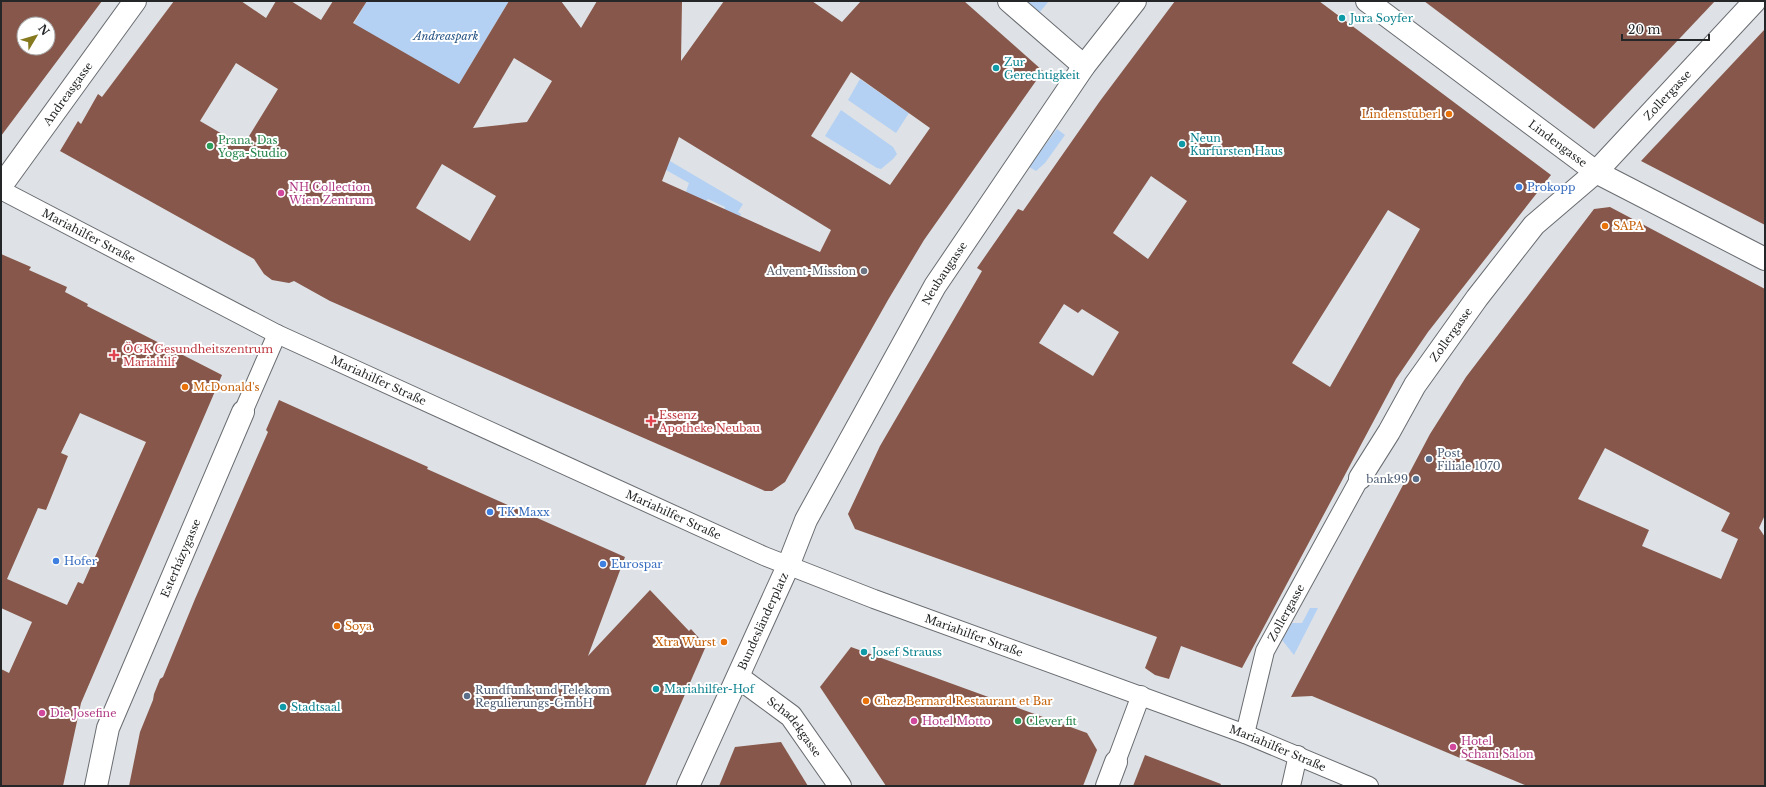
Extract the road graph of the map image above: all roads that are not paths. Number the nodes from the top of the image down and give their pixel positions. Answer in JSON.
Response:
{"nodes":[{"id":1,"x":136,"y":1,"type":"edge"},
{"id":2,"x":1009,"y":1,"type":"edge"},
{"id":3,"x":1135,"y":1,"type":"edge"},
{"id":4,"x":1367,"y":1,"type":"edge"},
{"id":5,"x":1755,"y":1,"type":"edge"},
{"id":6,"x":1084,"y":66,"type":"junction"},
{"id":7,"x":1596,"y":172,"type":"junction"},
{"id":8,"x":1,"y":186,"type":"edge"},
{"id":9,"x":1,"y":190,"type":"edge"},
{"id":10,"x":1765,"y":259,"type":"edge"},
{"id":11,"x":277,"y":334,"type":"junction"},
{"id":12,"x":243,"y":412,"type":"joint"},
{"id":13,"x":1360,"y":478,"type":"joint"},
{"id":14,"x":788,"y":566,"type":"junction"},
{"id":15,"x":738,"y":677,"type":"junction"},
{"id":16,"x":1140,"y":695,"type":"junction"},
{"id":17,"x":1245,"y":734,"type":"junction"},
{"id":18,"x":1298,"y":755,"type":"junction"},
{"id":19,"x":1116,"y":762,"type":"joint"},
{"id":20,"x":96,"y":786,"type":"edge"},
{"id":21,"x":688,"y":786,"type":"edge"},
{"id":22,"x":840,"y":786,"type":"edge"},
{"id":23,"x":1107,"y":786,"type":"edge"},
{"id":24,"x":1291,"y":786,"type":"edge"},
{"id":25,"x":1369,"y":786,"type":"edge"}],
"edges":[{"from":1,"to":8,"type":"street","name":"Andreasgasse"},
{"from":2,"to":6,"type":"street"},
{"from":3,"to":6,"type":"street","name":"Neubaugasse"},
{"from":4,"to":7,"type":"street","name":"Lindengasse"},
{"from":5,"to":7,"type":"street","name":"Zollergasse"},
{"from":6,"to":14,"type":"street","name":"Neubaugasse"},
{"from":7,"to":10,"type":"street","name":"Lindengasse"},
{"from":7,"to":13,"type":"street","name":"Zollergasse"},
{"from":9,"to":11,"type":"street","name":"Mariahilfer Straße"},
{"from":11,"to":12,"type":"street","name":"Esterházygasse"},
{"from":11,"to":14,"type":"street","name":"Mariahilfer Straße"},
{"from":12,"to":20,"type":"street","name":"Esterházygasse"},
{"from":13,"to":17,"type":"street","name":"Zollergasse"},
{"from":14,"to":15,"type":"street","name":"Bundesländerplatz"},
{"from":14,"to":16,"type":"street","name":"Mariahilfer Straße"},
{"from":15,"to":21,"type":"street","name":"Bundesländerplatz"},
{"from":15,"to":22,"type":"street","name":"Schadekgasse"},
{"from":16,"to":17,"type":"street","name":"Mariahilfer Straße"},
{"from":16,"to":19,"type":"street"},
{"from":17,"to":18,"type":"street","name":"Mariahilfer Straße"},
{"from":18,"to":24,"type":"street"},
{"from":18,"to":25,"type":"street","name":"Mariahilfer Straße"},
{"from":19,"to":23,"type":"street"}]}
